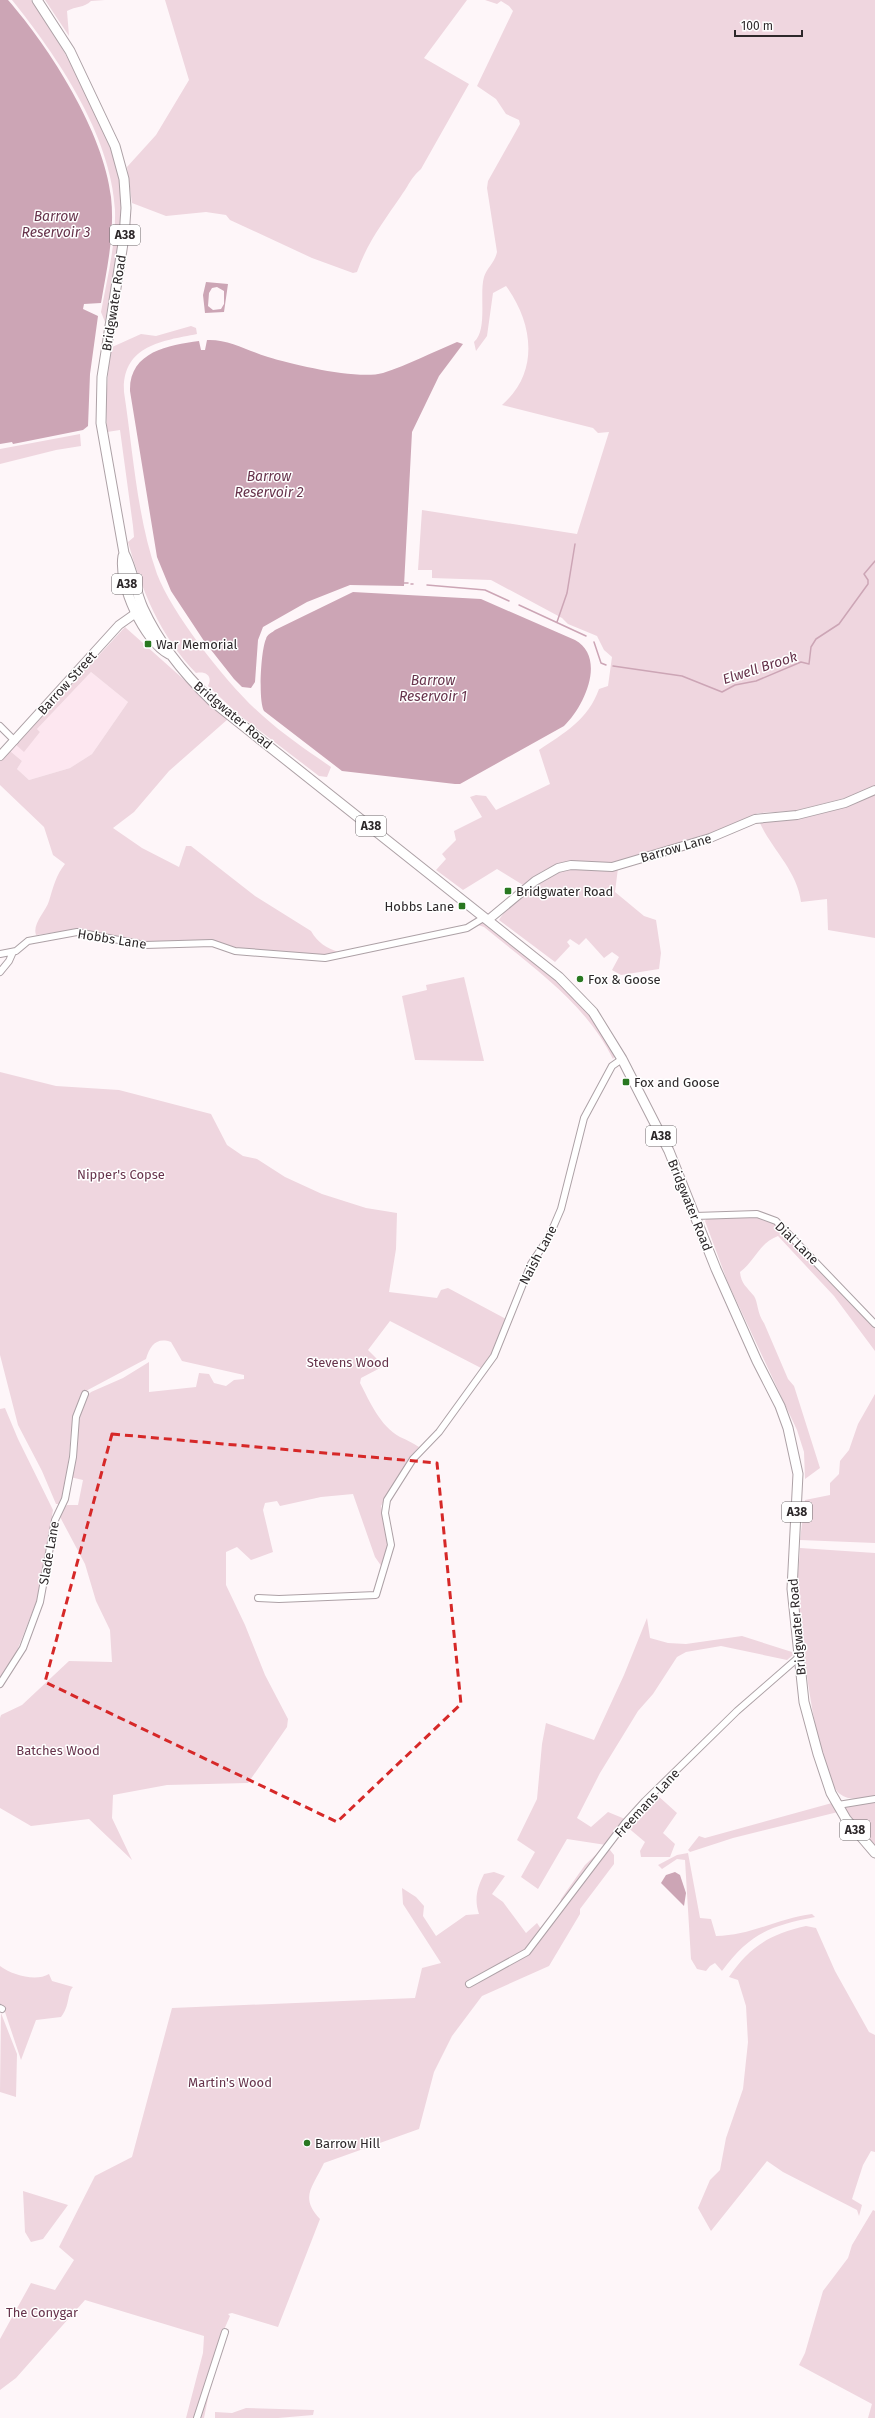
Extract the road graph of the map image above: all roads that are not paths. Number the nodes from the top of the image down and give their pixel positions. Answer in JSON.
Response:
{"nodes":[{"id":1,"x":37,"y":0,"type":"edge"},
{"id":2,"x":124,"y":553,"type":"junction"},
{"id":3,"x":137,"y":592,"type":"junction"},
{"id":4,"x":136,"y":614,"type":"junction"},
{"id":5,"x":147,"y":616,"type":"junction"},
{"id":6,"x":167,"y":650,"type":"junction"},
{"id":7,"x":0,"y":726,"type":"edge"},
{"id":8,"x":15,"y":741,"type":"junction"},
{"id":9,"x":0,"y":756,"type":"edge"},
{"id":10,"x":875,"y":790,"type":"edge"},
{"id":11,"x":486,"y":918,"type":"junction"},
{"id":12,"x":13,"y":952,"type":"junction"},
{"id":13,"x":0,"y":954,"type":"edge"},
{"id":14,"x":0,"y":972,"type":"edge"},
{"id":15,"x":622,"y":1059,"type":"junction"},
{"id":16,"x":695,"y":1216,"type":"junction"},
{"id":17,"x":875,"y":1324,"type":"edge"},
{"id":18,"x":85,"y":1394,"type":"dead end"},
{"id":19,"x":258,"y":1598,"type":"dead end"},
{"id":20,"x":799,"y":1657,"type":"junction"},
{"id":21,"x":0,"y":1684,"type":"edge"},
{"id":22,"x":875,"y":1799,"type":"edge"},
{"id":23,"x":838,"y":1805,"type":"junction"},
{"id":24,"x":875,"y":1853,"type":"edge"},
{"id":25,"x":469,"y":1984,"type":"dead end"},
{"id":26,"x":225,"y":2332,"type":"dead end"},
{"id":27,"x":197,"y":2418,"type":"edge"}],
"edges":[{"from":1,"to":2,"type":"highway","name":"Bridgwater Road","number":"A38"},
{"from":2,"to":3,"type":"highway","name":"Bridgwater Road","number":"A38"},
{"from":2,"to":4,"type":"highway","name":"Bridgwater Road","number":"A38"},
{"from":3,"to":4,"type":"highway"},
{"from":3,"to":5,"type":"highway","name":"Bridgwater Road","number":"A38"},
{"from":3,"to":6,"type":"highway"},
{"from":4,"to":5,"type":"highway"},
{"from":4,"to":6,"type":"highway","name":"Bridgwater Road","number":"A38"},
{"from":4,"to":8,"type":"main road","name":"Barrow Street"},
{"from":5,"to":6,"type":"highway","name":"Bridgwater Road","number":"A38"},
{"from":6,"to":11,"type":"highway","name":"Bridgwater Road","number":"A38"},
{"from":7,"to":8,"type":"street"},
{"from":8,"to":9,"type":"main road","name":"Barrow Street"},
{"from":10,"to":11,"type":"main road","name":"Barrow Lane"},
{"from":11,"to":12,"type":"street","name":"Hobbs Lane"},
{"from":11,"to":15,"type":"highway","name":"Bridgwater Road","number":"A38"},
{"from":12,"to":13,"type":"street","name":"Hobbs Lane"},
{"from":12,"to":14,"type":"street"},
{"from":15,"to":16,"type":"highway","name":"Bridgwater Road","number":"A38"},
{"from":15,"to":19,"type":"street","name":"Naish Lane"},
{"from":16,"to":17,"type":"street","name":"Dial Lane"},
{"from":16,"to":20,"type":"highway","name":"Bridgwater Road","number":"A38"},
{"from":18,"to":21,"type":"street","name":"Slade Lane"},
{"from":20,"to":23,"type":"highway","name":"Bridgwater Road","number":"A38"},
{"from":20,"to":25,"type":"street","name":"Freemans Lane"},
{"from":22,"to":23,"type":"street"},
{"from":23,"to":24,"type":"highway","number":"A38"},
{"from":26,"to":27,"type":"street"}]}
